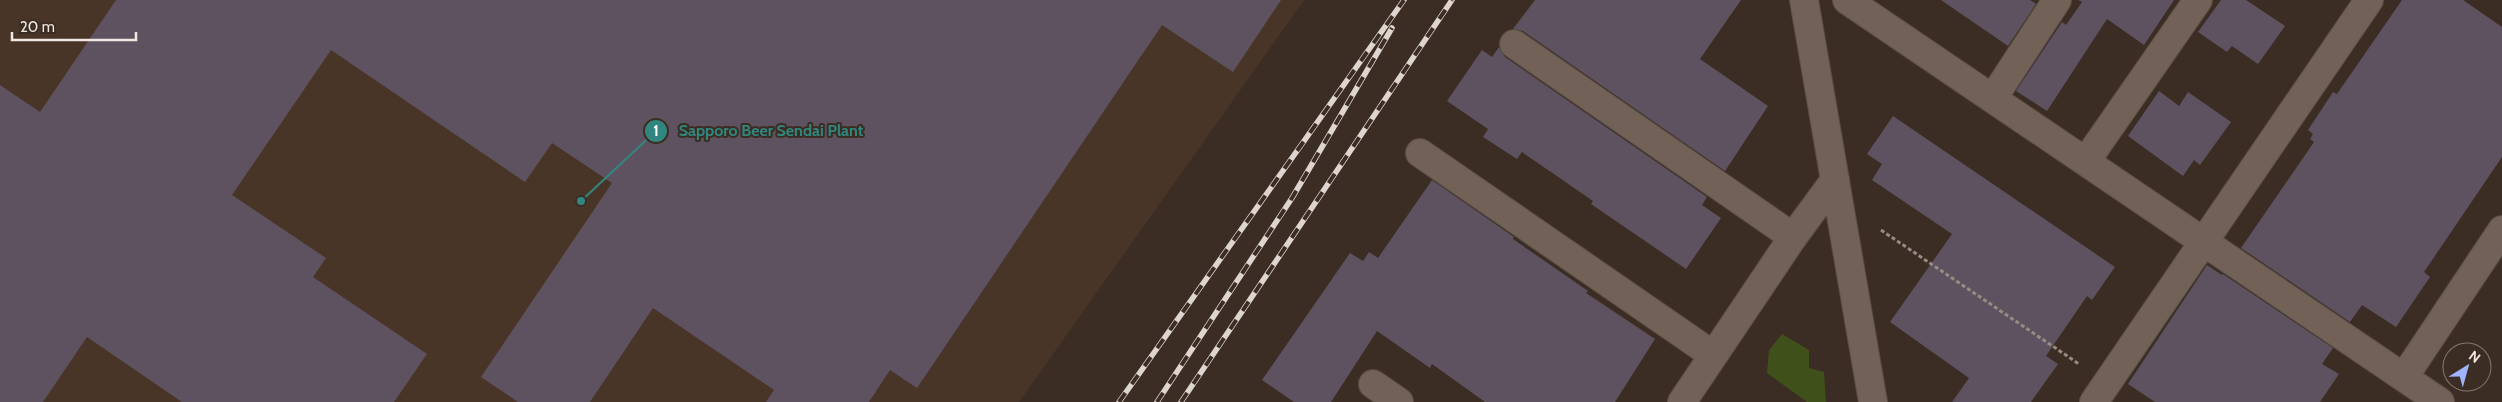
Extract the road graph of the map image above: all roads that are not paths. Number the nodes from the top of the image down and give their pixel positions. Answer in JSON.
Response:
{"nodes":[{"id":1,"x":1804,"y":0,"type":"edge"},
{"id":2,"x":1847,"y":0,"type":"edge"},
{"id":3,"x":2057,"y":0,"type":"edge"},
{"id":4,"x":2198,"y":0,"type":"edge"},
{"id":5,"x":2370,"y":0,"type":"edge"},
{"id":6,"x":1514,"y":44,"type":"dead end"},
{"id":7,"x":1993,"y":98,"type":"junction"},
{"id":8,"x":1420,"y":153,"type":"dead end"},
{"id":9,"x":2086,"y":161,"type":"junction"},
{"id":10,"x":1837,"y":191,"type":"junction"},
{"id":11,"x":2502,"y":230,"type":"edge"},
{"id":12,"x":1793,"y":237,"type":"junction"},
{"id":13,"x":2204,"y":241,"type":"junction"},
{"id":14,"x":1713,"y":355,"type":"junction"},
{"id":15,"x":2404,"y":378,"type":"junction"},
{"id":16,"x":1372,"y":384,"type":"dead end"},
{"id":17,"x":2101,"y":392,"type":"edge"},
{"id":18,"x":1399,"y":402,"type":"edge"},
{"id":19,"x":1682,"y":402,"type":"edge"},
{"id":20,"x":1873,"y":402,"type":"edge"},
{"id":21,"x":2440,"y":402,"type":"edge"}],
"edges":[{"from":1,"to":10,"type":"street"},
{"from":2,"to":7,"type":"street"},
{"from":3,"to":7,"type":"street"},
{"from":4,"to":9,"type":"street"},
{"from":5,"to":13,"type":"street"},
{"from":6,"to":12,"type":"street"},
{"from":7,"to":9,"type":"street"},
{"from":8,"to":14,"type":"street"},
{"from":9,"to":13,"type":"street"},
{"from":10,"to":12,"type":"street"},
{"from":10,"to":20,"type":"street"},
{"from":11,"to":15,"type":"street"},
{"from":12,"to":14,"type":"street"},
{"from":13,"to":15,"type":"street"},
{"from":13,"to":17,"type":"street"},
{"from":14,"to":19,"type":"street"},
{"from":15,"to":21,"type":"street"},
{"from":16,"to":18,"type":"street"}]}
